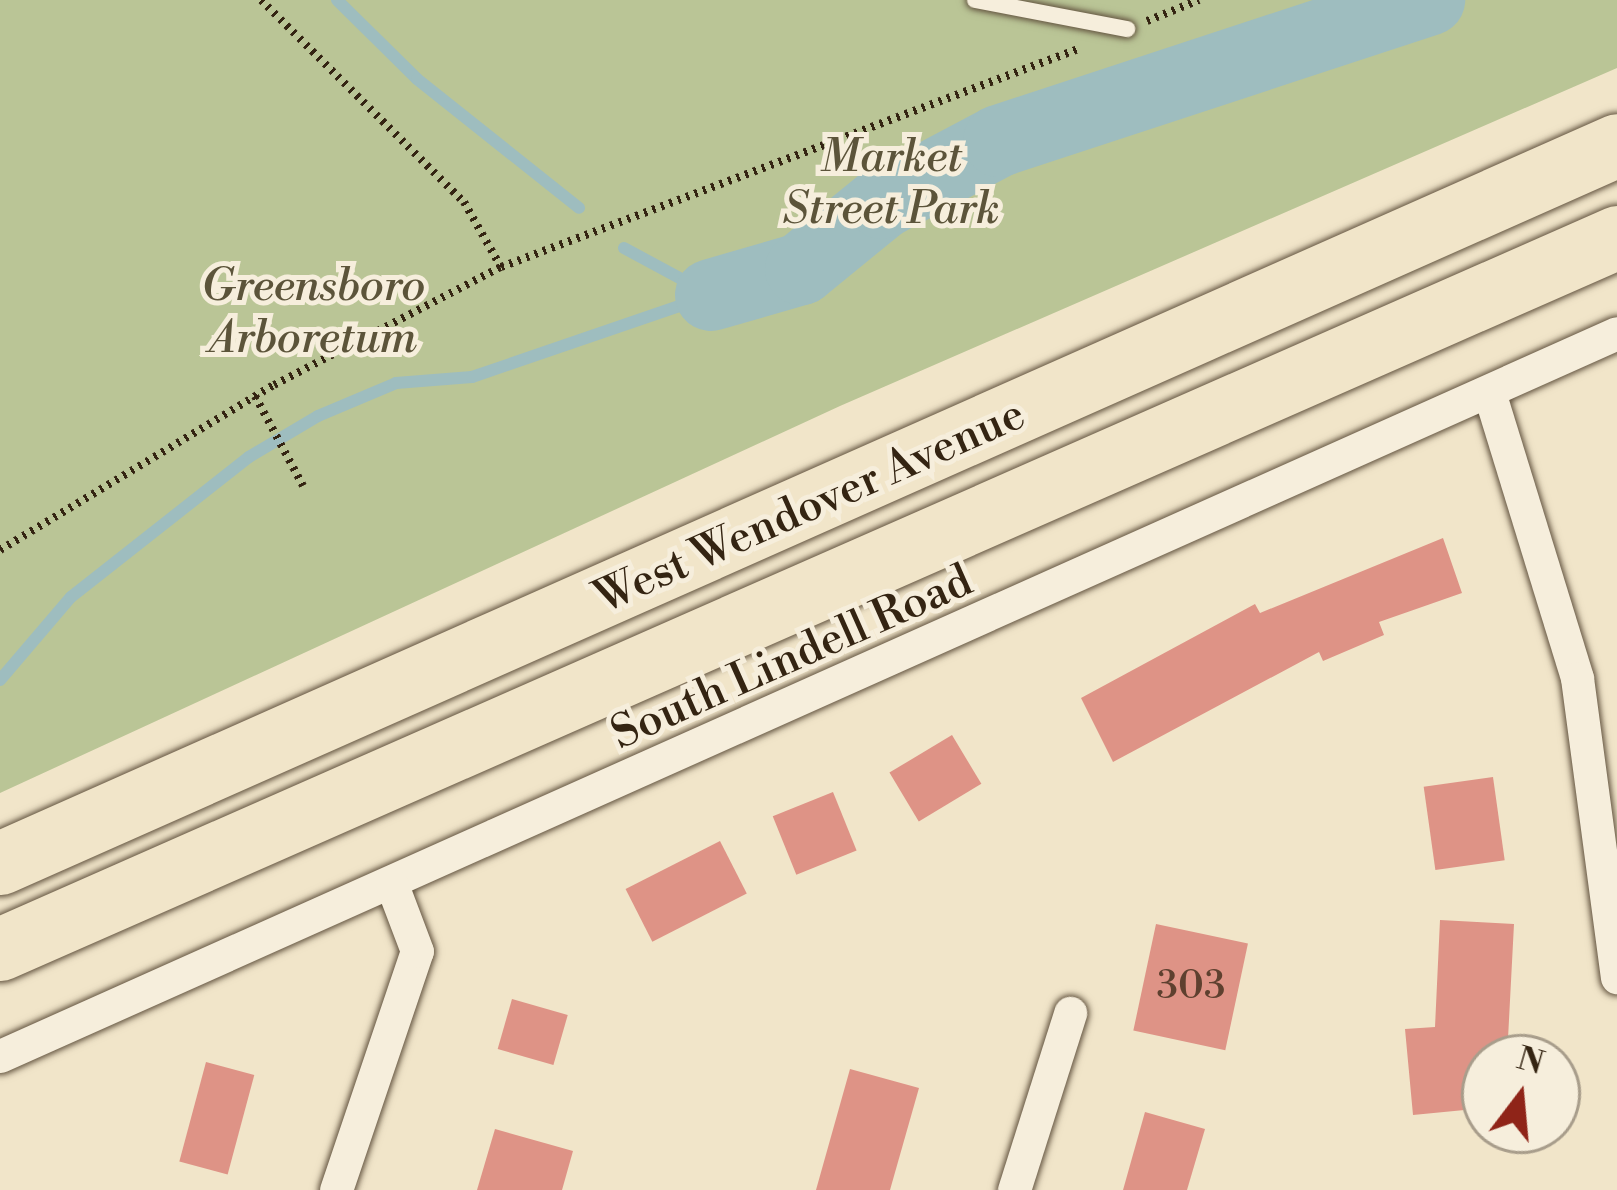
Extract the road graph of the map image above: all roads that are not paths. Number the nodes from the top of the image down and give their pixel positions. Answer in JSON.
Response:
{"nodes":[{"id":1,"x":976,"y":0,"type":"edge"},
{"id":2,"x":1127,"y":29,"type":"road end"},
{"id":3,"x":1617,"y":145,"type":"edge"},
{"id":4,"x":1617,"y":237,"type":"edge"},
{"id":5,"x":1617,"y":333,"type":"edge"},
{"id":6,"x":1490,"y":395,"type":"junction"},
{"id":7,"x":0,"y":863,"type":"edge"},
{"id":8,"x":392,"y":885,"type":"junction"},
{"id":9,"x":1614,"y":888,"type":"edge"},
{"id":10,"x":0,"y":949,"type":"edge"},
{"id":11,"x":1617,"y":977,"type":"edge"},
{"id":12,"x":1070,"y":1013,"type":"dead end"},
{"id":13,"x":0,"y":1057,"type":"edge"},
{"id":14,"x":336,"y":1190,"type":"edge"},
{"id":15,"x":1014,"y":1190,"type":"edge"}],
"edges":[{"from":1,"to":2,"type":"lane"},
{"from":3,"to":7,"type":"highway","name":"West Wendover Avenue"},
{"from":4,"to":10,"type":"highway","name":"West Wendover Avenue"},
{"from":5,"to":6,"type":"street","name":"South Lindell Road"},
{"from":6,"to":8,"type":"street","name":"South Lindell Road"},
{"from":6,"to":9,"type":"street"},
{"from":8,"to":13,"type":"street","name":"South Lindell Road"},
{"from":8,"to":14,"type":"street"},
{"from":9,"to":11,"type":"street"},
{"from":12,"to":15,"type":"street"}]}
